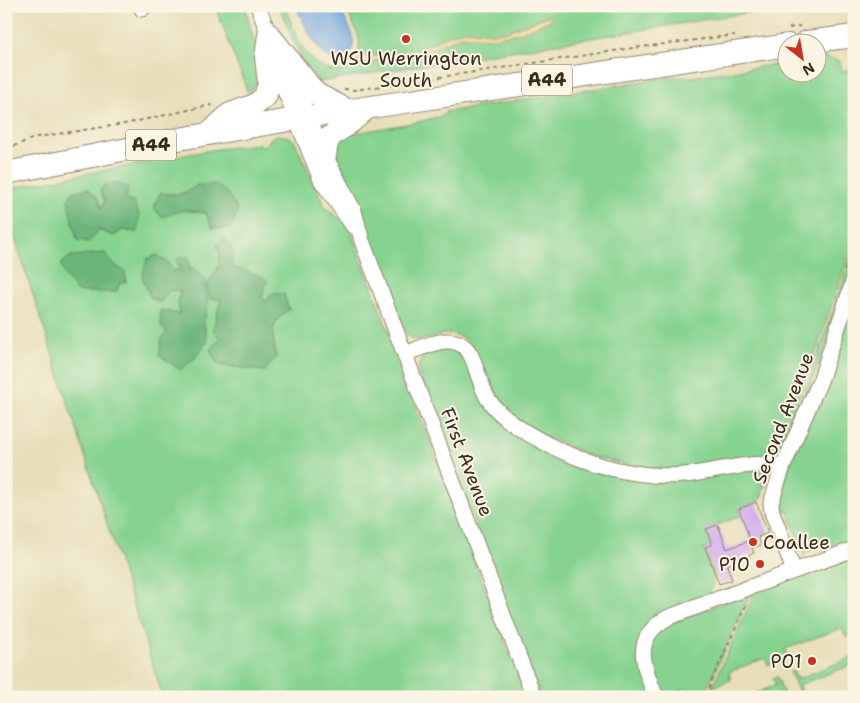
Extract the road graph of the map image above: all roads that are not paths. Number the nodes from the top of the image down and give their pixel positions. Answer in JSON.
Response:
{"nodes":[{"id":1,"x":258,"y":6,"type":"edge"},
{"id":2,"x":269,"y":35,"type":"junction"},
{"id":3,"x":828,"y":35,"type":"edge"},
{"id":4,"x":854,"y":36,"type":"edge"},
{"id":5,"x":778,"y":38,"type":"edge"},
{"id":6,"x":345,"y":100,"type":"junction"},
{"id":7,"x":370,"y":106,"type":"junction"},
{"id":8,"x":302,"y":118,"type":"junction"},
{"id":9,"x":210,"y":134,"type":"junction"},
{"id":10,"x":325,"y":156,"type":"junction"},
{"id":11,"x":6,"y":173,"type":"edge"},
{"id":12,"x":362,"y":241,"type":"junction"},
{"id":13,"x":854,"y":279,"type":"edge"},
{"id":14,"x":405,"y":354,"type":"junction"},
{"id":15,"x":783,"y":466,"type":"junction"},
{"id":16,"x":854,"y":549,"type":"edge"},
{"id":17,"x":794,"y":571,"type":"junction"},
{"id":18,"x":534,"y":697,"type":"edge"},
{"id":19,"x":656,"y":697,"type":"edge"}],
"edges":[{"from":1,"to":2,"type":"street","name":"First Avenue"},
{"from":2,"to":6,"type":"highway"},
{"from":2,"to":8,"type":"street","name":"First Avenue"},
{"from":2,"to":9,"type":"highway"},
{"from":3,"to":4,"type":"highway"},
{"from":5,"to":7,"type":"highway","number":"A44"},
{"from":6,"to":7,"type":"highway","number":"A44"},
{"from":6,"to":8,"type":"highway","number":"A44"},
{"from":7,"to":10,"type":"highway"},
{"from":8,"to":9,"type":"highway","number":"A44"},
{"from":8,"to":10,"type":"street","name":"First Avenue"},
{"from":8,"to":12,"type":"street","name":"First Avenue"},
{"from":9,"to":11,"type":"highway","number":"A44"},
{"from":10,"to":12,"type":"street","name":"First Avenue"},
{"from":12,"to":14,"type":"street","name":"First Avenue"},
{"from":13,"to":15,"type":"street","name":"Second Avenue"},
{"from":14,"to":15,"type":"street"},
{"from":14,"to":18,"type":"street","name":"First Avenue"},
{"from":15,"to":17,"type":"street","name":"Second Avenue"},
{"from":16,"to":17,"type":"street"},
{"from":17,"to":19,"type":"street"}]}
